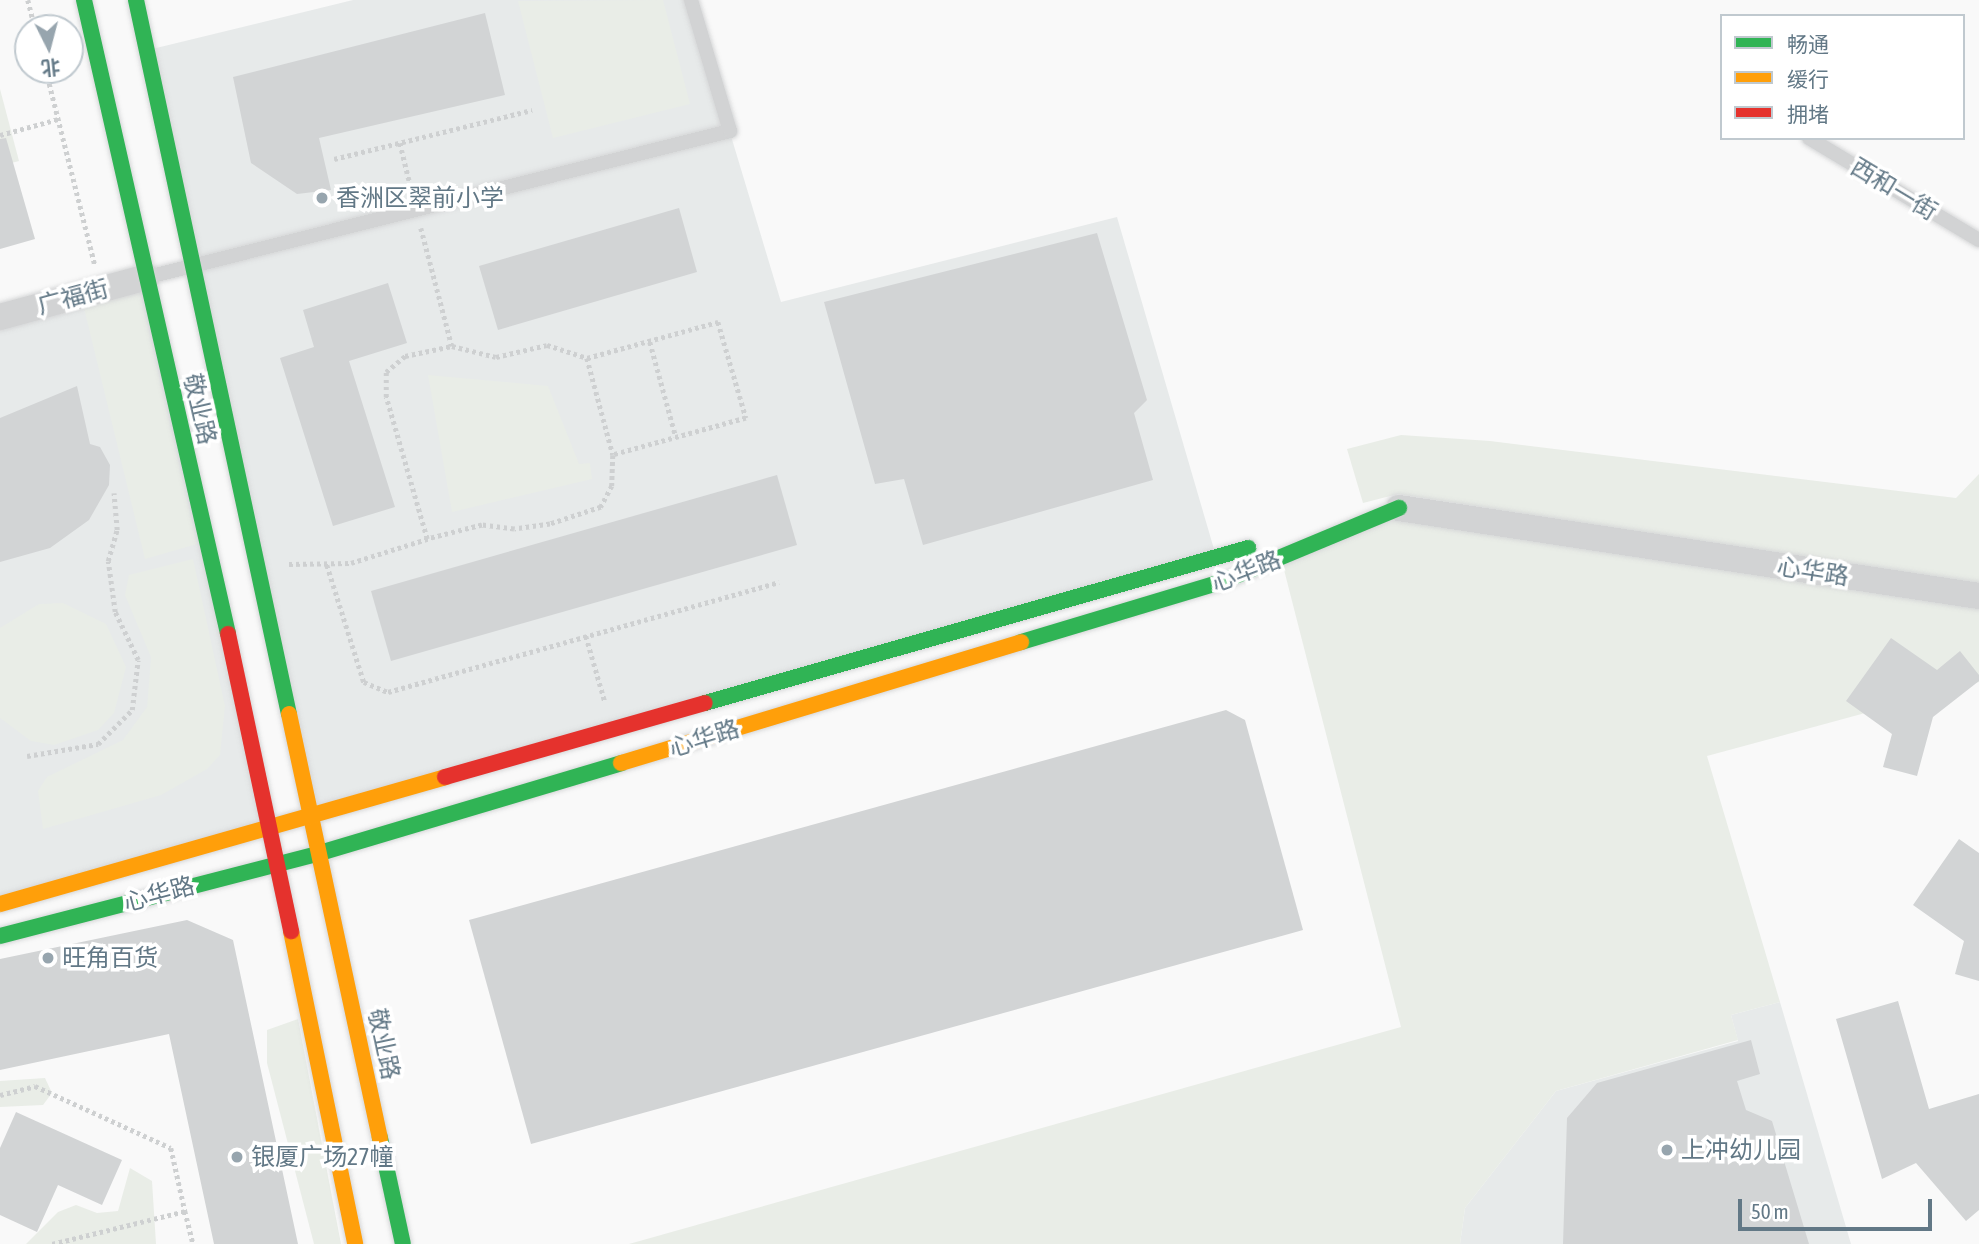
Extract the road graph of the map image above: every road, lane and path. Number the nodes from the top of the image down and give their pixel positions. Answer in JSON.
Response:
{"nodes":[{"id":1,"x":84,"y":0,"type":"edge"},
{"id":2,"x":136,"y":0,"type":"edge"},
{"id":3,"x":691,"y":0,"type":"edge"},
{"id":4,"x":49,"y":84,"type":"edge"},
{"id":5,"x":532,"y":110,"type":"dead end"},
{"id":6,"x":58,"y":119,"type":"junction"},
{"id":7,"x":0,"y":135,"type":"edge"},
{"id":8,"x":1812,"y":140,"type":"edge"},
{"id":9,"x":400,"y":144,"type":"junction"},
{"id":10,"x":334,"y":159,"type":"dead end"},
{"id":11,"x":416,"y":210,"type":"junction"},
{"id":12,"x":1979,"y":240,"type":"edge"},
{"id":13,"x":196,"y":265,"type":"junction"},
{"id":14,"x":147,"y":277,"type":"junction"},
{"id":15,"x":102,"y":290,"type":"junction"},
{"id":16,"x":0,"y":317,"type":"edge"},
{"id":17,"x":650,"y":342,"type":"junction"},
{"id":18,"x":452,"y":346,"type":"junction"},
{"id":19,"x":587,"y":358,"type":"junction"},
{"id":20,"x":676,"y":437,"type":"junction"},
{"id":21,"x":613,"y":455,"type":"junction"},
{"id":22,"x":114,"y":493,"type":"dead end"},
{"id":23,"x":1399,"y":508,"type":"junction"},
{"id":24,"x":427,"y":539,"type":"junction"},
{"id":25,"x":257,"y":559,"type":"junction"},
{"id":26,"x":327,"y":565,"type":"junction"},
{"id":27,"x":779,"y":582,"type":"dead end"},
{"id":28,"x":1979,"y":596,"type":"edge"},
{"id":29,"x":586,"y":636,"type":"junction"},
{"id":30,"x":613,"y":732,"type":"junction"},
{"id":31,"x":27,"y":756,"type":"dead end"},
{"id":32,"x":313,"y":818,"type":"junction"},
{"id":33,"x":270,"y":830,"type":"junction"},
{"id":34,"x":320,"y":853,"type":"junction"},
{"id":35,"x":277,"y":863,"type":"junction"},
{"id":36,"x":0,"y":904,"type":"edge"},
{"id":37,"x":0,"y":936,"type":"edge"},
{"id":38,"x":0,"y":1095,"type":"edge"},
{"id":39,"x":185,"y":1211,"type":"junction"},
{"id":40,"x":52,"y":1244,"type":"edge"},
{"id":41,"x":193,"y":1244,"type":"edge"},
{"id":42,"x":355,"y":1244,"type":"edge"},
{"id":43,"x":403,"y":1244,"type":"edge"}],
"edges":[{"from":1,"to":14,"type":"street","name":"敬业路"},
{"from":2,"to":13,"type":"street","name":"敬业路"},
{"from":3,"to":11,"type":"lane"},
{"from":4,"to":6,"type":"path"},
{"from":5,"to":9,"type":"path"},
{"from":6,"to":7,"type":"path"},
{"from":6,"to":15,"type":"path"},
{"from":8,"to":12,"type":"lane","name":"西和一街"},
{"from":9,"to":10,"type":"path"},
{"from":9,"to":11,"type":"path"},
{"from":11,"to":13,"type":"lane"},
{"from":11,"to":18,"type":"path"},
{"from":13,"to":14,"type":"lane"},
{"from":13,"to":25,"type":"street","name":"敬业路"},
{"from":14,"to":15,"type":"street","name":"广福街"},
{"from":14,"to":33,"type":"street","name":"敬业路"},
{"from":15,"to":16,"type":"street","name":"广福街"},
{"from":17,"to":19,"type":"path"},
{"from":17,"to":20,"type":"path"},
{"from":17,"to":20,"type":"path"},
{"from":18,"to":19,"type":"path"},
{"from":18,"to":24,"type":"path"},
{"from":19,"to":21,"type":"path"},
{"from":20,"to":21,"type":"path"},
{"from":21,"to":24,"type":"path"},
{"from":22,"to":31,"type":"path"},
{"from":23,"to":28,"type":"street","name":"心华路"},
{"from":23,"to":30,"type":"street","name":"心华路"},
{"from":23,"to":34,"type":"street","name":"心华路"},
{"from":24,"to":26,"type":"path"},
{"from":25,"to":26,"type":"path"},
{"from":25,"to":32,"type":"street","name":"敬业路"},
{"from":26,"to":29,"type":"path"},
{"from":27,"to":29,"type":"path"},
{"from":29,"to":30,"type":"path"},
{"from":30,"to":32,"type":"street","name":"心华路"},
{"from":32,"to":33,"type":"street","name":"心华路"},
{"from":32,"to":34,"type":"street","name":"敬业路"},
{"from":33,"to":35,"type":"street","name":"敬业路"},
{"from":33,"to":36,"type":"street","name":"心华路"},
{"from":34,"to":35,"type":"street","name":"心华路"},
{"from":34,"to":43,"type":"street","name":"敬业路"},
{"from":35,"to":37,"type":"street","name":"心华路"},
{"from":35,"to":42,"type":"street"},
{"from":38,"to":39,"type":"path"},
{"from":39,"to":40,"type":"path"},
{"from":39,"to":41,"type":"path"}]}
